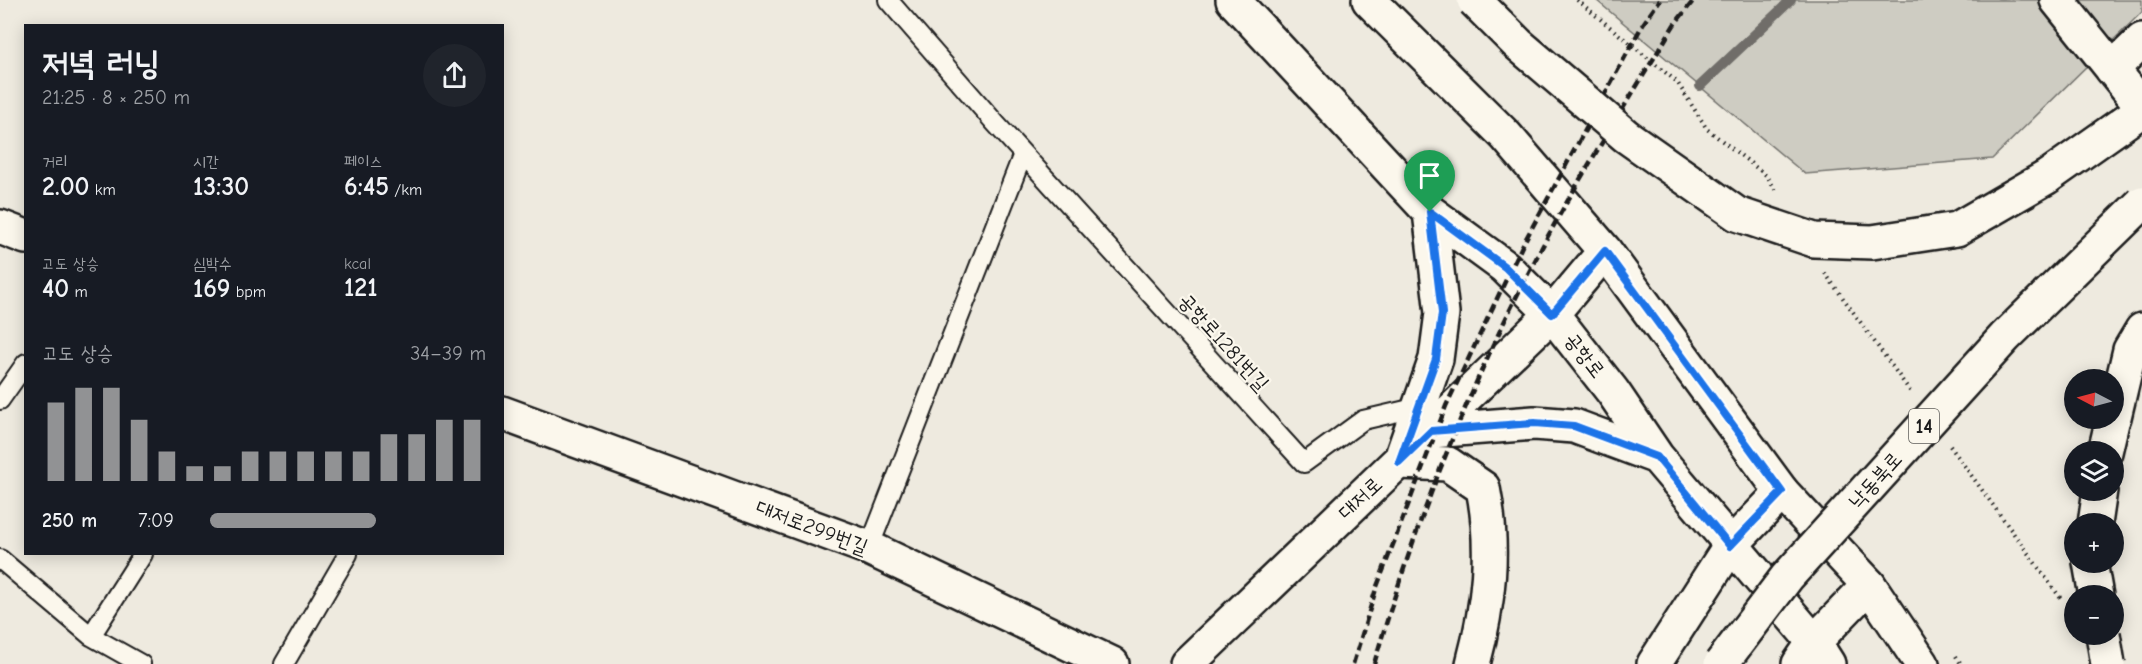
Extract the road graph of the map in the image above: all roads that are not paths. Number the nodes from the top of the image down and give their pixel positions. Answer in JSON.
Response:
{"nodes":[{"id":1,"x":888,"y":0,"type":"edge"},
{"id":2,"x":1233,"y":0,"type":"edge"},
{"id":3,"x":1369,"y":0,"type":"edge"},
{"id":4,"x":1474,"y":0,"type":"edge"},
{"id":5,"x":2057,"y":0,"type":"edge"},
{"id":6,"x":2142,"y":40,"type":"edge"},
{"id":7,"x":2112,"y":69,"type":"junction"},
{"id":8,"x":2142,"y":108,"type":"edge"},
{"id":9,"x":1023,"y":154,"type":"junction"},
{"id":10,"x":2142,"y":203,"type":"edge"},
{"id":11,"x":1430,"y":212,"type":"junction"},
{"id":12,"x":0,"y":227,"type":"edge"},
{"id":13,"x":24,"y":236,"type":"edge"},
{"id":14,"x":1605,"y":251,"type":"junction"},
{"id":15,"x":1552,"y":314,"type":"junction"},
{"id":16,"x":2142,"y":330,"type":"edge"},
{"id":17,"x":24,"y":366,"type":"edge"},
{"id":18,"x":2124,"y":374,"type":"edge"},
{"id":19,"x":0,"y":400,"type":"edge"},
{"id":20,"x":504,"y":413,"type":"edge"},
{"id":21,"x":1425,"y":419,"type":"junction"},
{"id":22,"x":1657,"y":457,"type":"junction"},
{"id":23,"x":1399,"y":462,"type":"junction"},
{"id":24,"x":1782,"y":492,"type":"junction"},
{"id":25,"x":1730,"y":546,"type":"junction"},
{"id":26,"x":869,"y":548,"type":"junction"},
{"id":27,"x":142,"y":555,"type":"edge"},
{"id":28,"x":347,"y":555,"type":"edge"},
{"id":29,"x":0,"y":559,"type":"edge"},
{"id":30,"x":1869,"y":585,"type":"junction"},
{"id":31,"x":92,"y":636,"type":"junction"},
{"id":32,"x":2105,"y":645,"type":"edge"},
{"id":33,"x":1814,"y":657,"type":"edge"},
{"id":34,"x":141,"y":664,"type":"edge"},
{"id":35,"x":284,"y":664,"type":"edge"},
{"id":36,"x":1112,"y":664,"type":"edge"},
{"id":37,"x":1187,"y":664,"type":"edge"},
{"id":38,"x":1473,"y":664,"type":"edge"},
{"id":39,"x":1654,"y":664,"type":"edge"},
{"id":40,"x":1721,"y":664,"type":"edge"},
{"id":41,"x":1922,"y":664,"type":"edge"},
{"id":42,"x":2108,"y":664,"type":"edge"}],
"edges":[{"from":1,"to":9,"type":"lane","name":"공항로1281번길"},
{"from":2,"to":11,"type":"main road","name":"공항로"},
{"from":3,"to":14,"type":"main road"},
{"from":4,"to":8,"type":"main road","bridge":true},
{"from":5,"to":7,"type":"main road"},
{"from":6,"to":7,"type":"main road"},
{"from":7,"to":8,"type":"main road"},
{"from":9,"to":21,"type":"lane","name":"공항로1281번길"},
{"from":9,"to":26,"type":"lane"},
{"from":10,"to":40,"type":"main road","name":"낙동북로","number":"14","bridge":true},
{"from":11,"to":15,"type":"main road","name":"공항로"},
{"from":11,"to":21,"type":"main road"},
{"from":12,"to":13,"type":"main road"},
{"from":14,"to":15,"type":"main road"},
{"from":14,"to":24,"type":"main road"},
{"from":15,"to":21,"type":"main road"},
{"from":15,"to":22,"type":"main road","name":"공항로"},
{"from":16,"to":18,"type":"main road"},
{"from":17,"to":19,"type":"lane"},
{"from":20,"to":26,"type":"main road","name":"대저로299번길"},
{"from":21,"to":22,"type":"main road"},
{"from":21,"to":23,"type":"main road"},
{"from":22,"to":25,"type":"main road","name":"공항로"},
{"from":23,"to":37,"type":"main road","name":"대저로"},
{"from":23,"to":38,"type":"main road"},
{"from":24,"to":25,"type":"main road"},
{"from":24,"to":30,"type":"main road"},
{"from":25,"to":33,"type":"main road","name":"공항로"},
{"from":25,"to":39,"type":"main road"},
{"from":26,"to":36,"type":"main road","name":"대저로299번길"},
{"from":27,"to":31,"type":"lane"},
{"from":28,"to":35,"type":"lane"},
{"from":29,"to":31,"type":"lane"},
{"from":30,"to":33,"type":"main road"},
{"from":30,"to":41,"type":"main road"},
{"from":31,"to":34,"type":"lane"},
{"from":32,"to":42,"type":"main road","bridge":true}]}
